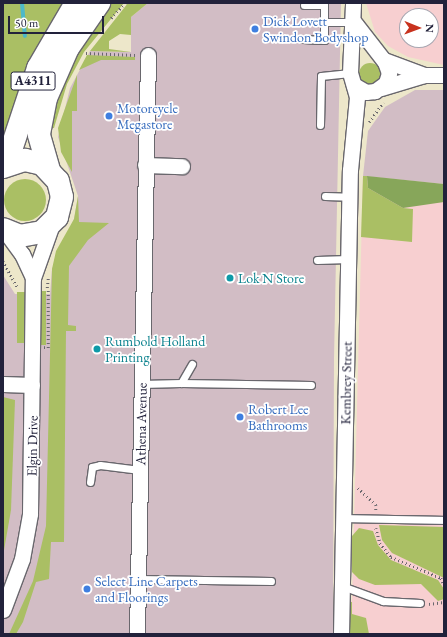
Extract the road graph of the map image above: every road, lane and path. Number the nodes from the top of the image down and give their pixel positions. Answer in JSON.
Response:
{"nodes":[{"id":1,"x":76,"y":3,"type":"edge"},
{"id":2,"x":99,"y":3,"type":"edge"},
{"id":3,"x":126,"y":3,"type":"edge"},
{"id":4,"x":353,"y":3,"type":"edge"},
{"id":5,"x":304,"y":5,"type":"dead end"},
{"id":6,"x":324,"y":22,"type":"junction"},
{"id":7,"x":354,"y":22,"type":"junction"},
{"id":8,"x":107,"y":23,"type":"dead end"},
{"id":9,"x":303,"y":39,"type":"dead end"},
{"id":10,"x":89,"y":48,"type":"dead end"},
{"id":11,"x":86,"y":53,"type":"junction"},
{"id":12,"x":148,"y":55,"type":"joint"},
{"id":13,"x":83,"y":58,"type":"dead end"},
{"id":14,"x":381,"y":58,"type":"junction"},
{"id":15,"x":424,"y":75,"type":"junction"},
{"id":16,"x":444,"y":75,"type":"edge"},
{"id":17,"x":351,"y":76,"type":"junction"},
{"id":18,"x":380,"y":89,"type":"junction"},
{"id":19,"x":320,"y":125,"type":"dead end"},
{"id":20,"x":353,"y":132,"type":"junction"},
{"id":21,"x":145,"y":165,"type":"junction"},
{"id":22,"x":4,"y":166,"type":"edge"},
{"id":23,"x":182,"y":166,"type":"dead end"},
{"id":24,"x":49,"y":170,"type":"junction"},
{"id":25,"x":325,"y":196,"type":"dead end"},
{"id":26,"x":349,"y":197,"type":"junction"},
{"id":27,"x":52,"y":224,"type":"junction"},
{"id":28,"x":4,"y":230,"type":"edge"},
{"id":29,"x":348,"y":259,"type":"junction"},
{"id":30,"x":317,"y":260,"type":"dead end"},
{"id":31,"x":3,"y":261,"type":"edge"},
{"id":32,"x":49,"y":274,"type":"dead end"},
{"id":33,"x":28,"y":285,"type":"junction"},
{"id":34,"x":18,"y":296,"type":"dead end"},
{"id":35,"x":192,"y":364,"type":"dead end"},
{"id":36,"x":181,"y":383,"type":"junction"},
{"id":37,"x":3,"y":384,"type":"edge"},
{"id":38,"x":141,"y":384,"type":"junction"},
{"id":39,"x":32,"y":385,"type":"junction"},
{"id":40,"x":311,"y":385,"type":"dead end"},
{"id":41,"x":140,"y":470,"type":"junction"},
{"id":42,"x":90,"y":482,"type":"dead end"},
{"id":43,"x":344,"y":484,"type":"junction"},
{"id":44,"x":344,"y":518,"type":"junction"},
{"id":45,"x":376,"y":519,"type":"junction"},
{"id":46,"x":444,"y":520,"type":"edge"},
{"id":47,"x":138,"y":579,"type":"junction"},
{"id":48,"x":271,"y":581,"type":"dead end"},
{"id":49,"x":444,"y":584,"type":"edge"},
{"id":50,"x":342,"y":586,"type":"junction"},
{"id":51,"x":444,"y":602,"type":"edge"},
{"id":52,"x":420,"y":603,"type":"joint"},
{"id":53,"x":3,"y":610,"type":"edge"},
{"id":54,"x":137,"y":634,"type":"edge"},
{"id":55,"x":341,"y":634,"type":"edge"}],
"edges":[{"from":1,"to":22,"type":"main road","number":"A4311"},
{"from":2,"to":24,"type":"main road","number":"A4311"},
{"from":3,"to":8,"type":"path"},
{"from":4,"to":7,"type":"street","name":"Kembrey Street"},
{"from":5,"to":6,"type":"lane"},
{"from":6,"to":7,"type":"lane"},
{"from":6,"to":9,"type":"lane"},
{"from":7,"to":14,"type":"street","name":"Kembrey Street"},
{"from":7,"to":17,"type":"street","name":"Kembrey Street"},
{"from":10,"to":11,"type":"path"},
{"from":11,"to":12,"type":"path"},
{"from":11,"to":13,"type":"path"},
{"from":12,"to":21,"type":"street","name":"Athena Avenue"},
{"from":14,"to":15,"type":"street"},
{"from":14,"to":17,"type":"street"},
{"from":14,"to":18,"type":"street","name":"Kembrey Street"},
{"from":15,"to":16,"type":"street"},
{"from":15,"to":18,"type":"street"},
{"from":17,"to":18,"type":"street"},
{"from":17,"to":19,"type":"lane"},
{"from":17,"to":20,"type":"street","name":"Kembrey Street"},
{"from":18,"to":20,"type":"street","name":"Kembrey Street"},
{"from":20,"to":26,"type":"street","name":"Kembrey Street"},
{"from":21,"to":23,"type":"street"},
{"from":21,"to":38,"type":"street","name":"Athena Avenue"},
{"from":22,"to":24,"type":"main road","number":"A4311"},
{"from":24,"to":27,"type":"main road","number":"A4311"},
{"from":25,"to":26,"type":"lane"},
{"from":26,"to":29,"type":"street","name":"Kembrey Street"},
{"from":27,"to":28,"type":"main road"},
{"from":27,"to":33,"type":"street","name":"Elgin Drive"},
{"from":28,"to":33,"type":"street","name":"Elgin Drive"},
{"from":29,"to":30,"type":"lane"},
{"from":29,"to":43,"type":"street","name":"Kembrey Street"},
{"from":31,"to":33,"type":"path"},
{"from":32,"to":33,"type":"path"},
{"from":33,"to":34,"type":"path"},
{"from":33,"to":39,"type":"street","name":"Elgin Drive"},
{"from":35,"to":36,"type":"lane"},
{"from":36,"to":38,"type":"lane"},
{"from":36,"to":40,"type":"lane"},
{"from":37,"to":39,"type":"street"},
{"from":38,"to":41,"type":"street","name":"Athena Avenue"},
{"from":39,"to":53,"type":"street","name":"Elgin Drive"},
{"from":41,"to":42,"type":"lane"},
{"from":41,"to":47,"type":"street","name":"Athena Avenue"},
{"from":43,"to":44,"type":"street","name":"Kembrey Street"},
{"from":43,"to":45,"type":"path"},
{"from":44,"to":45,"type":"lane"},
{"from":44,"to":50,"type":"street","name":"Kembrey Street"},
{"from":45,"to":46,"type":"lane"},
{"from":45,"to":49,"type":"path"},
{"from":47,"to":48,"type":"lane"},
{"from":47,"to":54,"type":"street","name":"Athena Avenue"},
{"from":50,"to":52,"type":"lane"},
{"from":50,"to":55,"type":"street","name":"Kembrey Street"},
{"from":51,"to":52,"type":"path"}]}
